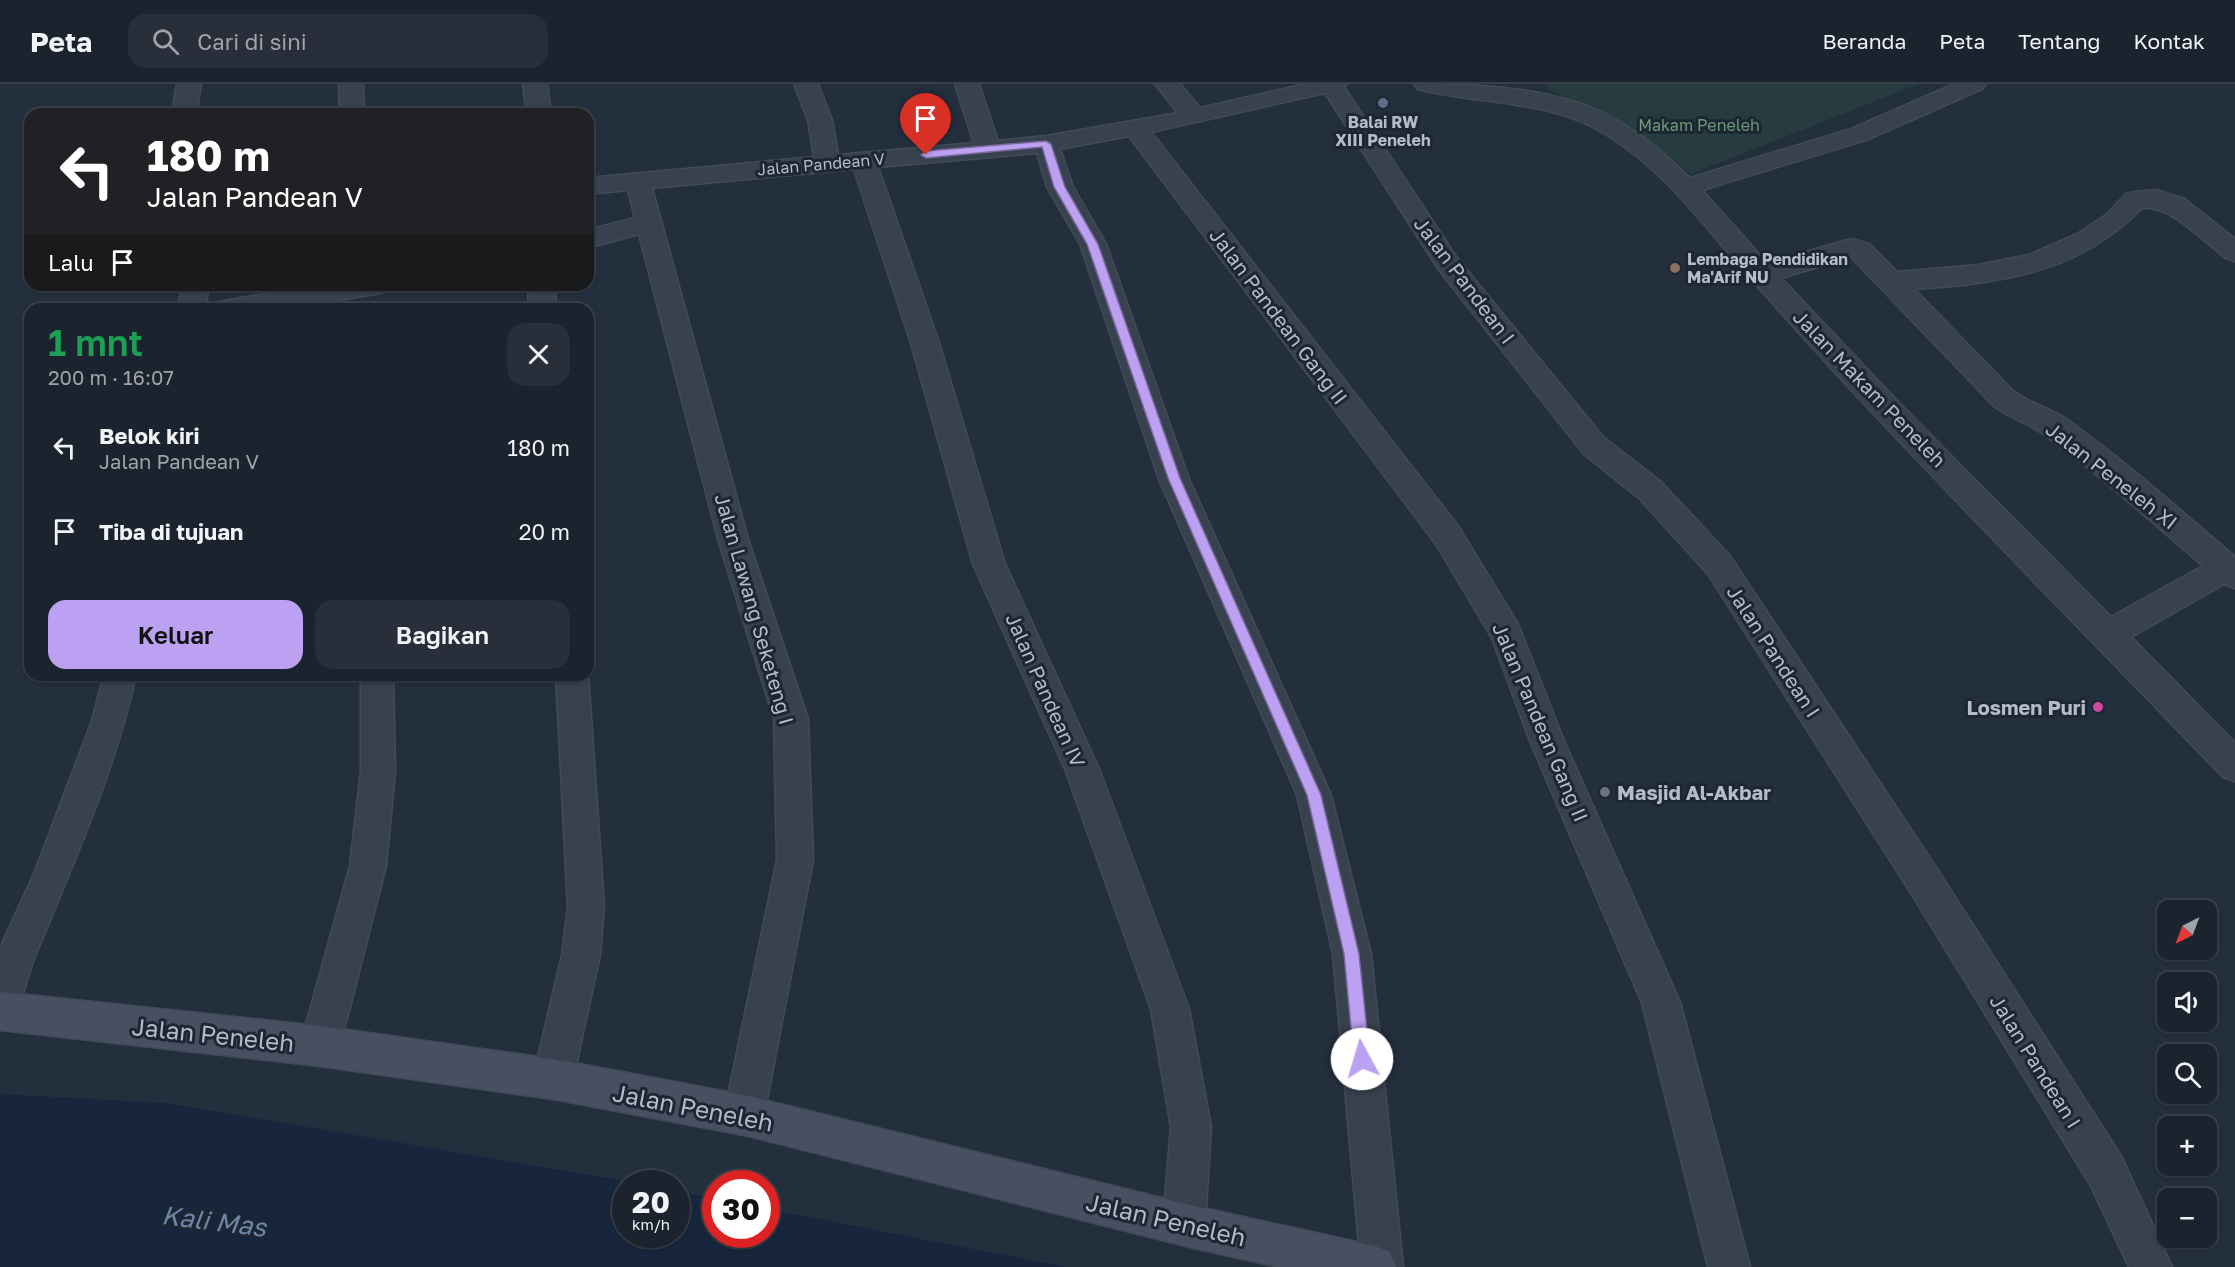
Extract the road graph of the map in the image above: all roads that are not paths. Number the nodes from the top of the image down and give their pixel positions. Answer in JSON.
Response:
{"nodes":[{"id":1,"x":189,"y":84,"type":"edge"},
{"id":2,"x":351,"y":84,"type":"edge"},
{"id":3,"x":535,"y":84,"type":"edge"},
{"id":4,"x":806,"y":84,"type":"edge"},
{"id":5,"x":967,"y":84,"type":"edge"},
{"id":6,"x":1167,"y":84,"type":"edge"},
{"id":7,"x":1426,"y":84,"type":"edge"},
{"id":8,"x":1974,"y":84,"type":"edge"},
{"id":9,"x":1333,"y":85,"type":"edge"},
{"id":10,"x":185,"y":108,"type":"edge"},
{"id":11,"x":352,"y":108,"type":"edge"},
{"id":12,"x":538,"y":108,"type":"edge"},
{"id":13,"x":1195,"y":117,"type":"junction"},
{"id":14,"x":1135,"y":128,"type":"junction"},
{"id":15,"x":1046,"y":144,"type":"junction"},
{"id":16,"x":988,"y":148,"type":"junction"},
{"id":17,"x":864,"y":161,"type":"junction"},
{"id":18,"x":827,"y":163,"type":"junction"},
{"id":19,"x":638,"y":181,"type":"junction"},
{"id":20,"x":594,"y":185,"type":"edge"},
{"id":21,"x":1686,"y":187,"type":"junction"},
{"id":22,"x":648,"y":223,"type":"junction"},
{"id":23,"x":594,"y":237,"type":"edge"},
{"id":24,"x":2235,"y":252,"type":"edge"},
{"id":25,"x":1762,"y":274,"type":"junction"},
{"id":26,"x":1892,"y":282,"type":"junction"},
{"id":27,"x":364,"y":291,"type":"edge"},
{"id":28,"x":347,"y":300,"type":"edge"},
{"id":29,"x":308,"y":303,"type":"edge"},
{"id":30,"x":2231,"y":571,"type":"edge"},
{"id":31,"x":2108,"y":634,"type":"junction"},
{"id":32,"x":119,"y":681,"type":"edge"},
{"id":33,"x":377,"y":681,"type":"edge"},
{"id":34,"x":572,"y":681,"type":"edge"},
{"id":35,"x":2235,"y":766,"type":"edge"},
{"id":36,"x":0,"y":1010,"type":"edge"},
{"id":37,"x":320,"y":1046,"type":"junction"},
{"id":38,"x":553,"y":1079,"type":"junction"},
{"id":39,"x":744,"y":1115,"type":"junction"},
{"id":40,"x":1184,"y":1224,"type":"junction"},
{"id":41,"x":1375,"y":1267,"type":"edge"},
{"id":42,"x":1382,"y":1267,"type":"edge"},
{"id":43,"x":1729,"y":1267,"type":"edge"},
{"id":44,"x":2151,"y":1267,"type":"edge"}],
"edges":[{"from":1,"to":10,"type":"street"},
{"from":2,"to":11,"type":"street"},
{"from":3,"to":12,"type":"street"},
{"from":4,"to":18,"type":"street"},
{"from":5,"to":16,"type":"street"},
{"from":6,"to":13,"type":"street"},
{"from":7,"to":21,"type":"street","name":"Jalan Makam Peneleh"},
{"from":8,"to":21,"type":"street"},
{"from":9,"to":13,"type":"street","name":"Jalan Pandean V"},
{"from":9,"to":44,"type":"street","name":"Jalan Pandean I"},
{"from":13,"to":14,"type":"street","name":"Jalan Pandean V"},
{"from":14,"to":15,"type":"street","name":"Jalan Pandean V"},
{"from":14,"to":43,"type":"street","name":"Jalan Pandean Gang II"},
{"from":15,"to":16,"type":"street","name":"Jalan Pandean V"},
{"from":15,"to":42,"type":"street"},
{"from":16,"to":17,"type":"street","name":"Jalan Pandean V"},
{"from":17,"to":18,"type":"street","name":"Jalan Pandean V"},
{"from":17,"to":40,"type":"street","name":"Jalan Pandean IV"},
{"from":18,"to":19,"type":"street","name":"Jalan Pandean V"},
{"from":19,"to":20,"type":"street","name":"Jalan Pandean V"},
{"from":19,"to":22,"type":"street","name":"Jalan Lawang Seketeng I"},
{"from":21,"to":25,"type":"street","name":"Jalan Makam Peneleh"},
{"from":22,"to":23,"type":"street"},
{"from":22,"to":39,"type":"street","name":"Jalan Lawang Seketeng I"},
{"from":24,"to":26,"type":"street"},
{"from":25,"to":26,"type":"street","name":"Jalan Peneleh XI"},
{"from":25,"to":31,"type":"street","name":"Jalan Makam Peneleh"},
{"from":26,"to":30,"type":"street","name":"Jalan Peneleh XI"},
{"from":27,"to":28,"type":"street"},
{"from":28,"to":29,"type":"street"},
{"from":30,"to":31,"type":"street"},
{"from":31,"to":35,"type":"street","name":"Jalan Makam Peneleh"},
{"from":32,"to":36,"type":"street"},
{"from":33,"to":37,"type":"street"},
{"from":34,"to":38,"type":"street"},
{"from":36,"to":37,"type":"street","name":"Jalan Peneleh"},
{"from":37,"to":38,"type":"street","name":"Jalan Peneleh"},
{"from":38,"to":39,"type":"street","name":"Jalan Peneleh"},
{"from":39,"to":40,"type":"street","name":"Jalan Peneleh"},
{"from":40,"to":41,"type":"street","name":"Jalan Peneleh"}]}
